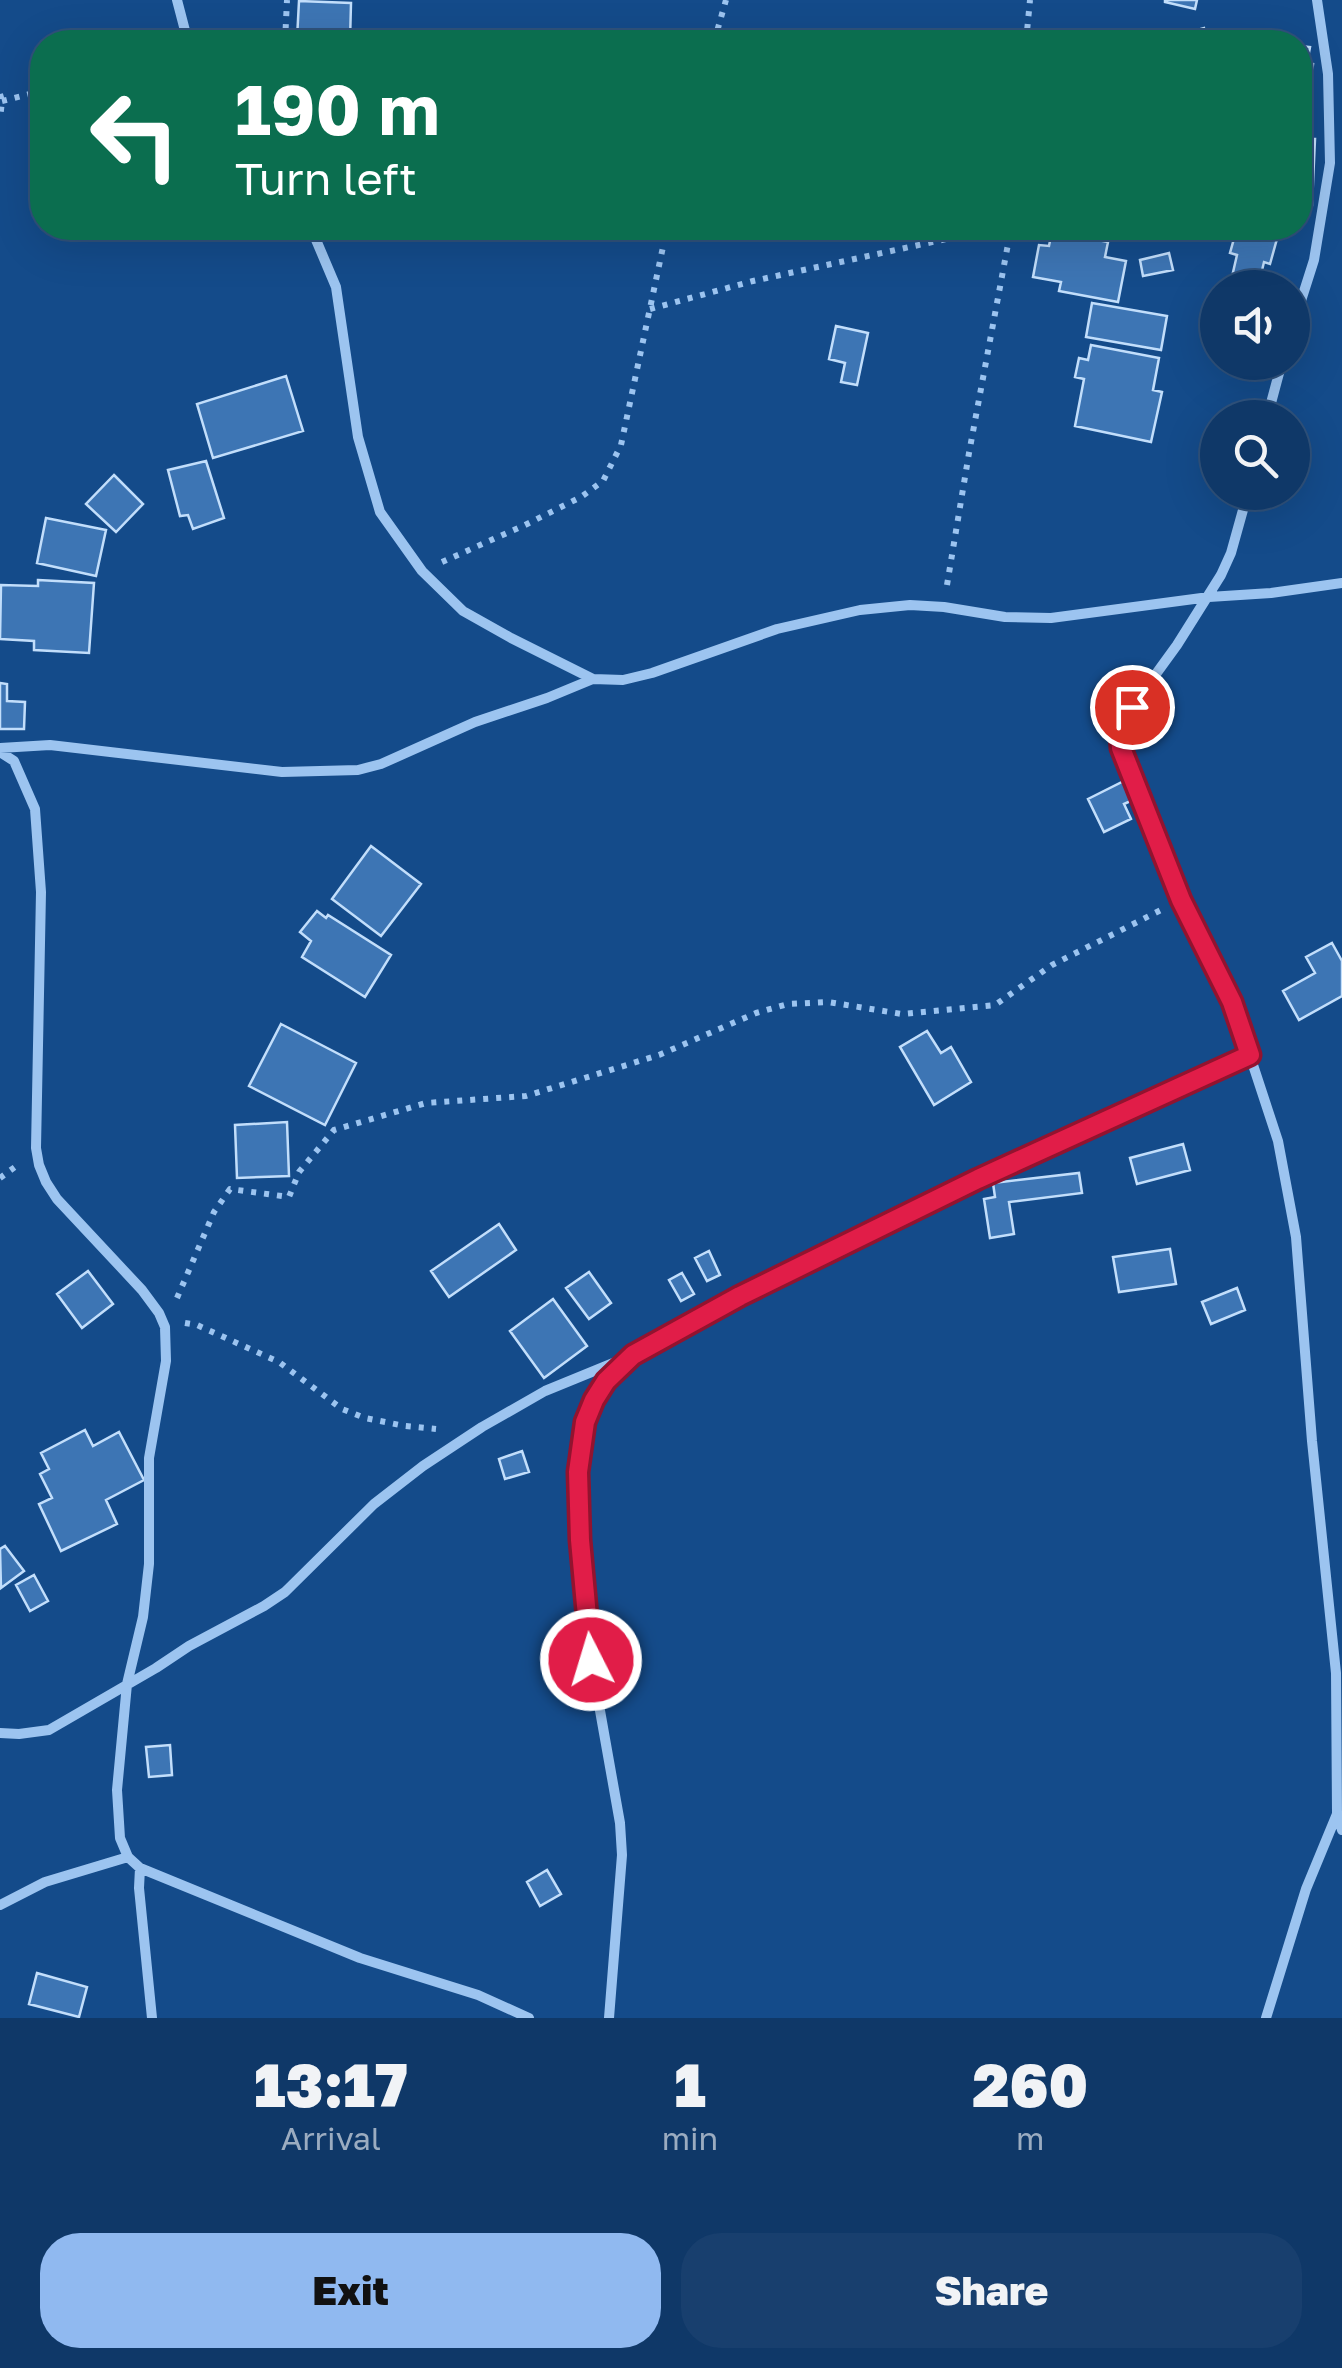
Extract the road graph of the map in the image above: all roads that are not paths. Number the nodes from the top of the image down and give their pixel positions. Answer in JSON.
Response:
{"nodes":[{"id":1,"x":176,"y":0,"type":"edge"},
{"id":2,"x":1318,"y":0,"type":"edge"},
{"id":3,"x":185,"y":30,"type":"edge"},
{"id":4,"x":317,"y":240,"type":"edge"},
{"id":5,"x":1310,"y":273,"type":"edge"},
{"id":6,"x":1243,"y":510,"type":"edge"},
{"id":7,"x":1342,"y":583,"type":"edge"},
{"id":8,"x":1210,"y":597,"type":"junction"},
{"id":9,"x":593,"y":679,"type":"junction"},
{"id":10,"x":0,"y":750,"type":"edge"},
{"id":11,"x":1250,"y":1055,"type":"junction"},
{"id":12,"x":633,"y":1355,"type":"junction"},
{"id":13,"x":127,"y":1684,"type":"junction"},
{"id":14,"x":0,"y":1734,"type":"edge"},
{"id":15,"x":1337,"y":1813,"type":"junction"},
{"id":16,"x":1342,"y":1830,"type":"edge"},
{"id":17,"x":128,"y":1857,"type":"junction"},
{"id":18,"x":140,"y":1868,"type":"junction"},
{"id":19,"x":0,"y":1905,"type":"edge"},
{"id":20,"x":152,"y":2018,"type":"edge"},
{"id":21,"x":529,"y":2018,"type":"edge"},
{"id":22,"x":609,"y":2018,"type":"edge"},
{"id":23,"x":1266,"y":2018,"type":"edge"}],
"edges":[{"from":1,"to":3,"type":"street"},
{"from":2,"to":5,"type":"street"},
{"from":4,"to":9,"type":"street"},
{"from":6,"to":8,"type":"street"},
{"from":7,"to":8,"type":"street"},
{"from":8,"to":9,"type":"street"},
{"from":8,"to":11,"type":"street"},
{"from":9,"to":10,"type":"street"},
{"from":10,"to":13,"type":"street"},
{"from":11,"to":12,"type":"street"},
{"from":11,"to":15,"type":"street"},
{"from":12,"to":13,"type":"street"},
{"from":12,"to":22,"type":"street"},
{"from":13,"to":14,"type":"street"},
{"from":13,"to":17,"type":"street"},
{"from":15,"to":16,"type":"street"},
{"from":15,"to":23,"type":"street"},
{"from":17,"to":18,"type":"street"},
{"from":17,"to":19,"type":"street"},
{"from":18,"to":20,"type":"street"},
{"from":18,"to":21,"type":"street"}]}
